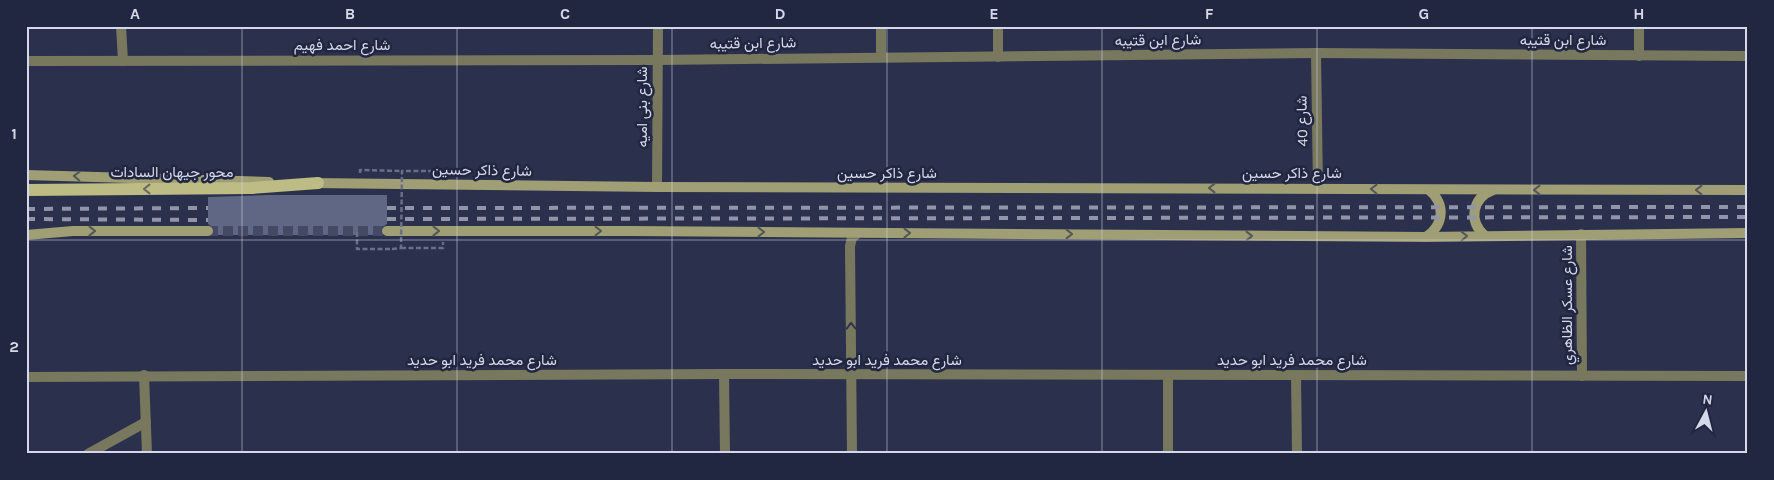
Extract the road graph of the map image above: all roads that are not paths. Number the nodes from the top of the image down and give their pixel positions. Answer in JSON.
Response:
{"nodes":[{"id":1,"x":121,"y":26,"type":"edge"},
{"id":2,"x":658,"y":26,"type":"edge"},
{"id":3,"x":881,"y":26,"type":"edge"},
{"id":4,"x":998,"y":26,"type":"edge"},
{"id":5,"x":1639,"y":26,"type":"edge"},
{"id":6,"x":1316,"y":53,"type":"junction"},
{"id":7,"x":1639,"y":56,"type":"junction"},
{"id":8,"x":1748,"y":56,"type":"edge"},
{"id":9,"x":881,"y":57,"type":"junction"},
{"id":10,"x":998,"y":57,"type":"junction"},
{"id":11,"x":658,"y":60,"type":"junction"},
{"id":12,"x":26,"y":61,"type":"edge"},
{"id":13,"x":123,"y":61,"type":"junction"},
{"id":14,"x":26,"y":175,"type":"edge"},
{"id":15,"x":318,"y":183,"type":"junction"},
{"id":16,"x":657,"y":187,"type":"junction"},
{"id":17,"x":1318,"y":188,"type":"junction"},
{"id":18,"x":26,"y":190,"type":"edge"},
{"id":19,"x":1429,"y":190,"type":"junction"},
{"id":20,"x":1494,"y":190,"type":"junction"},
{"id":21,"x":1748,"y":190,"type":"edge"},
{"id":22,"x":208,"y":231,"type":"tunnel mouth"},
{"id":23,"x":387,"y":231,"type":"tunnel mouth"},
{"id":24,"x":858,"y":233,"type":"junction"},
{"id":25,"x":1748,"y":233,"type":"edge"},
{"id":26,"x":1581,"y":234,"type":"junction"},
{"id":27,"x":26,"y":235,"type":"edge"},
{"id":28,"x":1485,"y":236,"type":"junction"},
{"id":29,"x":1426,"y":237,"type":"junction"},
{"id":30,"x":724,"y":374,"type":"junction"},
{"id":31,"x":852,"y":375,"type":"junction"},
{"id":32,"x":1168,"y":375,"type":"junction"},
{"id":33,"x":1296,"y":375,"type":"junction"},
{"id":34,"x":144,"y":376,"type":"junction"},
{"id":35,"x":1582,"y":376,"type":"junction"},
{"id":36,"x":1748,"y":376,"type":"edge"},
{"id":37,"x":26,"y":377,"type":"edge"},
{"id":38,"x":146,"y":422,"type":"junction"},
{"id":39,"x":88,"y":454,"type":"edge"},
{"id":40,"x":147,"y":454,"type":"edge"},
{"id":41,"x":725,"y":454,"type":"edge"},
{"id":42,"x":852,"y":454,"type":"edge"},
{"id":43,"x":1168,"y":454,"type":"edge"},
{"id":44,"x":1297,"y":454,"type":"edge"}],
"edges":[{"from":1,"to":13,"type":"street"},
{"from":2,"to":11,"type":"street","name":"شارع بنى اميه"},
{"from":3,"to":9,"type":"street"},
{"from":4,"to":10,"type":"street"},
{"from":5,"to":7,"type":"street"},
{"from":6,"to":7,"type":"street","name":"شارع ابن قتيبه"},
{"from":6,"to":10,"type":"street","name":"شارع ابن قتيبه"},
{"from":6,"to":17,"type":"street","name":"شارع 40"},
{"from":7,"to":8,"type":"street","name":"شارع ابن قتيبه"},
{"from":9,"to":10,"type":"street","name":"شارع ابن قتيبه"},
{"from":9,"to":11,"type":"street","name":"شارع ابن قتيبه"},
{"from":11,"to":13,"type":"street","name":"شارع احمد فهيم"},
{"from":11,"to":16,"type":"street","name":"شارع بنى اميه"},
{"from":12,"to":13,"type":"street","name":"شارع احمد فهيم"},
{"from":15,"to":14,"type":"main road","name":"شارع ذاكر حسين","one_way":true},
{"from":15,"to":16,"type":"main road","name":"شارع ذاكر حسين"},
{"from":15,"to":18,"type":"main road","name":"محور جيهان السادات","one_way":true},
{"from":17,"to":16,"type":"main road","name":"شارع ذاكر حسين","one_way":true},
{"from":19,"to":17,"type":"main road","name":"شارع ذاكر حسين","one_way":true},
{"from":19,"to":20,"type":"main road","name":"شارع ذاكر حسين"},
{"from":19,"to":29,"type":"main road"},
{"from":21,"to":20,"type":"main road","name":"شارع ذاكر حسين","one_way":true},
{"from":20,"to":28,"type":"main road"},
{"from":27,"to":22,"type":"main road","one_way":true},
{"from":23,"to":24,"type":"main road","one_way":true},
{"from":24,"to":29,"type":"main road","one_way":true},
{"from":31,"to":24,"type":"street","one_way":true},
{"from":25,"to":26,"type":"main road"},
{"from":26,"to":28,"type":"main road"},
{"from":26,"to":35,"type":"street","name":"شارع عسكر الظاهري"},
{"from":29,"to":28,"type":"main road","one_way":true},
{"from":30,"to":31,"type":"street","name":"شارع محمد فريد ابو حديد"},
{"from":30,"to":34,"type":"street","name":"شارع محمد فريد ابو حديد"},
{"from":30,"to":41,"type":"street"},
{"from":31,"to":32,"type":"street","name":"شارع محمد فريد ابو حديد"},
{"from":31,"to":42,"type":"street"},
{"from":32,"to":33,"type":"street","name":"شارع محمد فريد ابو حديد"},
{"from":32,"to":43,"type":"street"},
{"from":33,"to":35,"type":"street","name":"شارع محمد فريد ابو حديد"},
{"from":33,"to":44,"type":"street"},
{"from":34,"to":37,"type":"street","name":"شارع محمد فريد ابو حديد"},
{"from":34,"to":38,"type":"street"},
{"from":35,"to":36,"type":"street","name":"شارع محمد فريد ابو حديد"},
{"from":38,"to":39,"type":"street"},
{"from":38,"to":40,"type":"street"}]}
